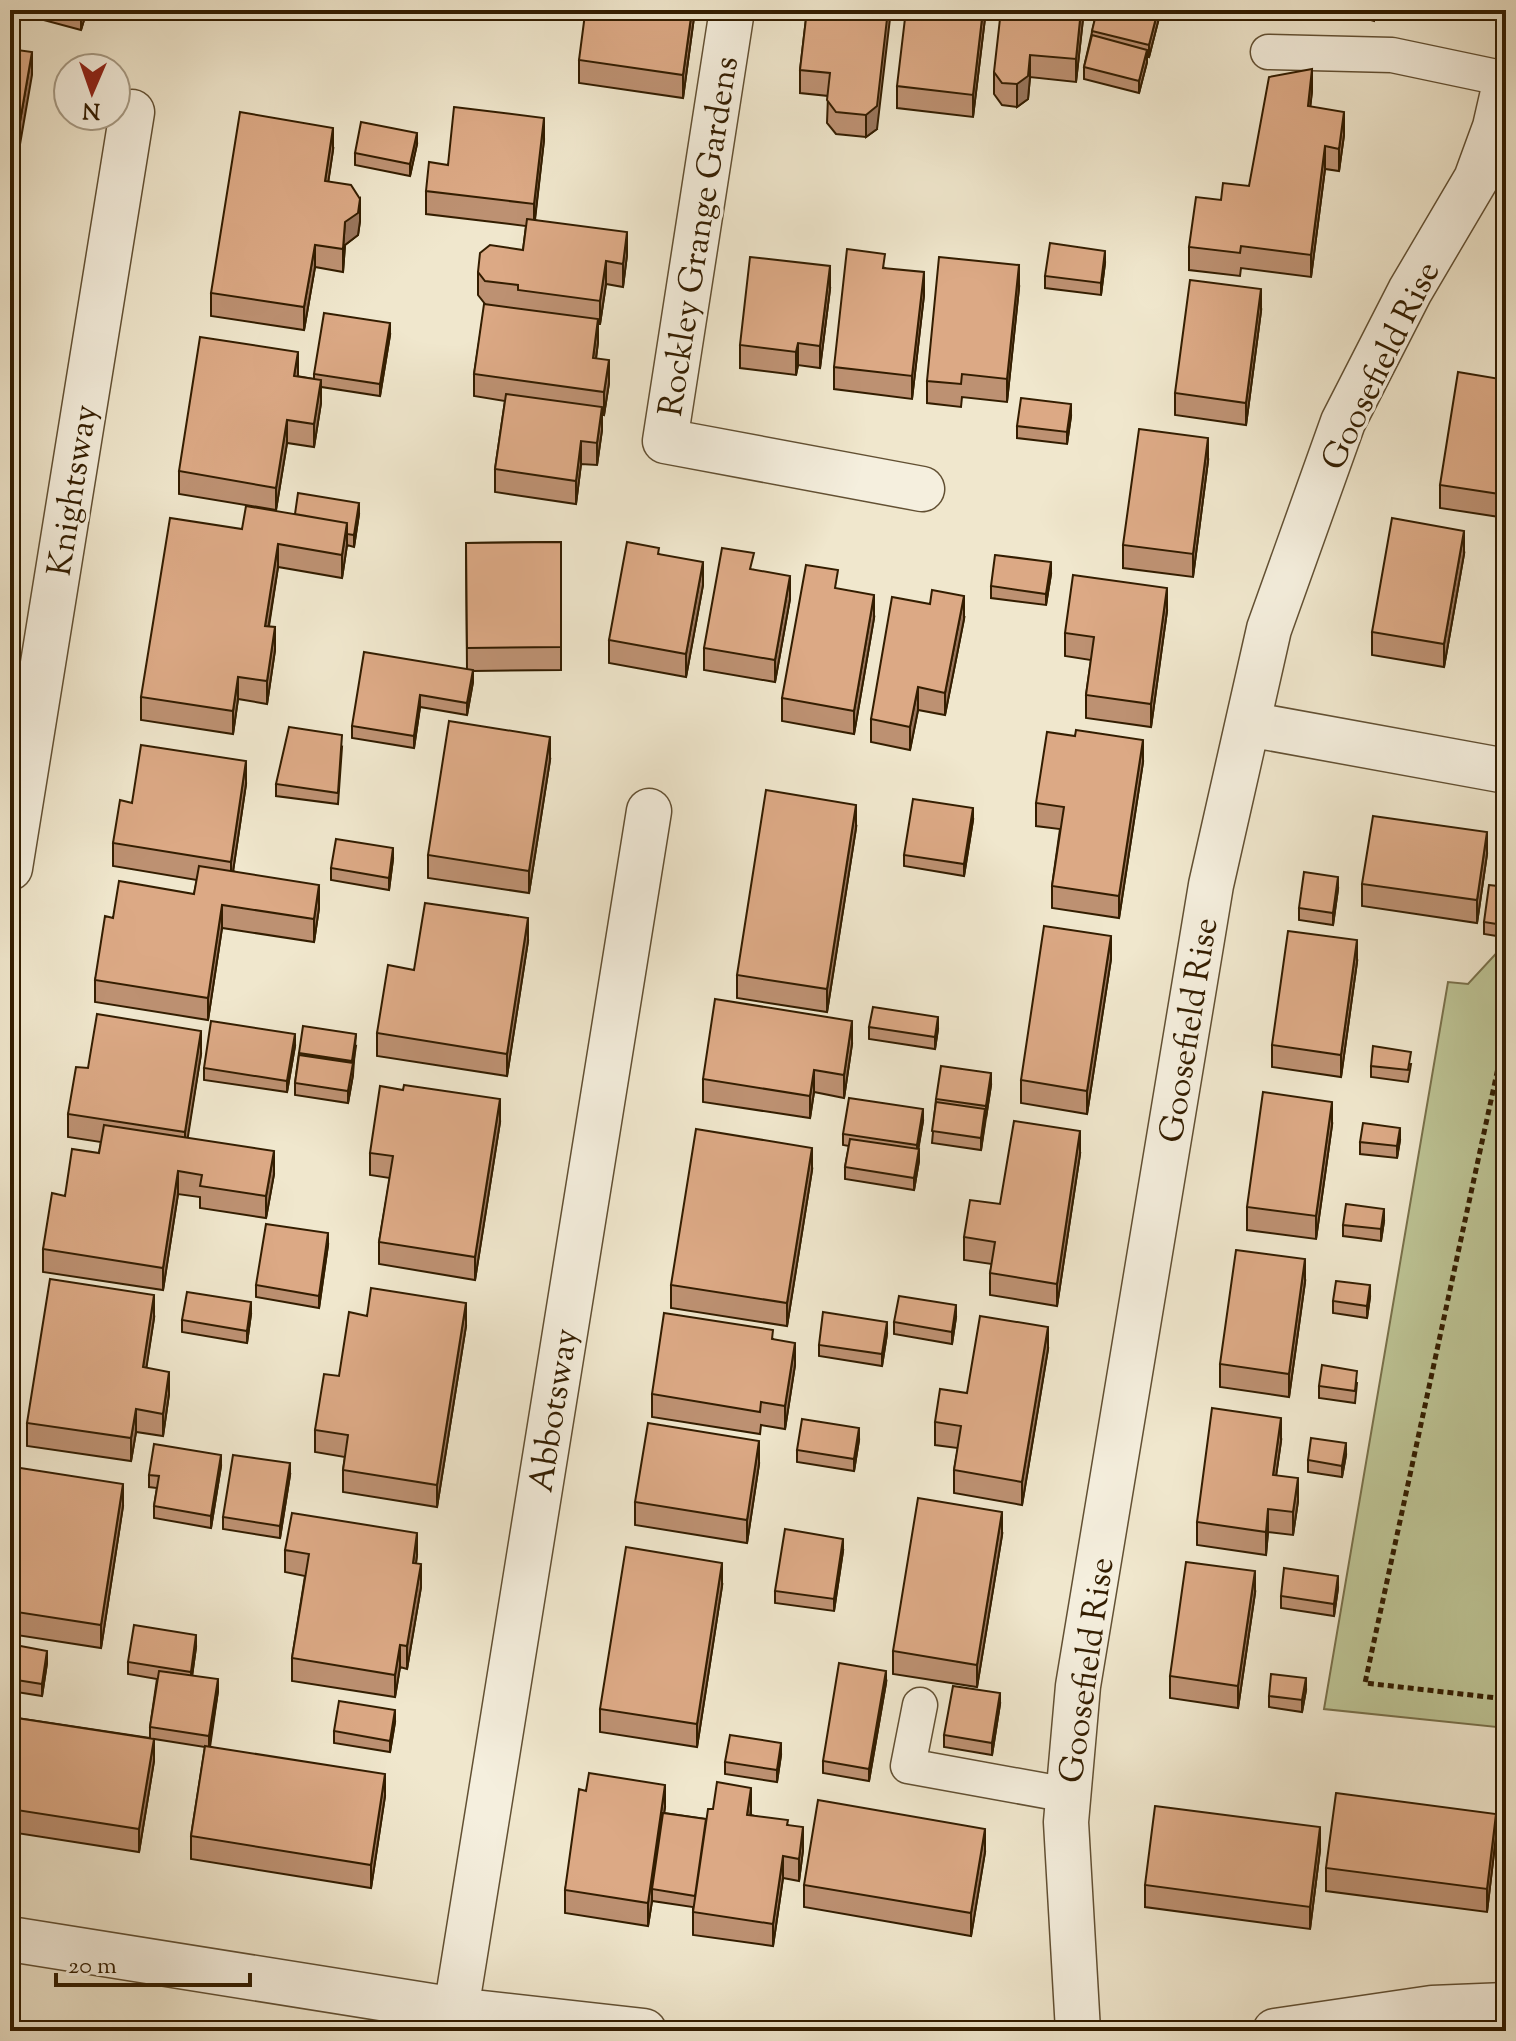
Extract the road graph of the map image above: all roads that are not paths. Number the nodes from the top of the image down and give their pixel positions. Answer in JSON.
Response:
{"nodes":[{"id":1,"x":732,"y":10,"type":"edge"},
{"id":2,"x":1268,"y":52,"type":"dead end"},
{"id":3,"x":1506,"y":79,"type":"edge"},
{"id":4,"x":129,"y":132,"type":"edge"},
{"id":5,"x":922,"y":489,"type":"dead end"},
{"id":6,"x":1248,"y":724,"type":"junction"},
{"id":7,"x":1506,"y":771,"type":"edge"},
{"id":8,"x":649,"y":811,"type":"dead end"},
{"id":9,"x":10,"y":868,"type":"edge"},
{"id":10,"x":920,"y":1705,"type":"dead end"},
{"id":11,"x":1068,"y":1795,"type":"junction"},
{"id":12,"x":10,"y":1939,"type":"edge"},
{"id":13,"x":1506,"y":2005,"type":"edge"},
{"id":14,"x":456,"y":2010,"type":"junction"},
{"id":15,"x":644,"y":2031,"type":"edge"},
{"id":16,"x":1078,"y":2031,"type":"edge"},
{"id":17,"x":1275,"y":2031,"type":"edge"}],
"edges":[{"from":1,"to":5,"type":"street","name":"Rockley Grange Gardens"},
{"from":2,"to":3,"type":"lane"},
{"from":3,"to":6,"type":"street","name":"Goosefield Rise"},
{"from":4,"to":9,"type":"street","name":"Knightsway"},
{"from":6,"to":7,"type":"street"},
{"from":6,"to":11,"type":"street","name":"Goosefield Rise"},
{"from":8,"to":14,"type":"street","name":"Abbotsway"},
{"from":10,"to":11,"type":"lane"},
{"from":11,"to":16,"type":"street","name":"Goosefield Rise"},
{"from":12,"to":14,"type":"street"},
{"from":13,"to":17,"type":"street"},
{"from":14,"to":15,"type":"street"}]}
